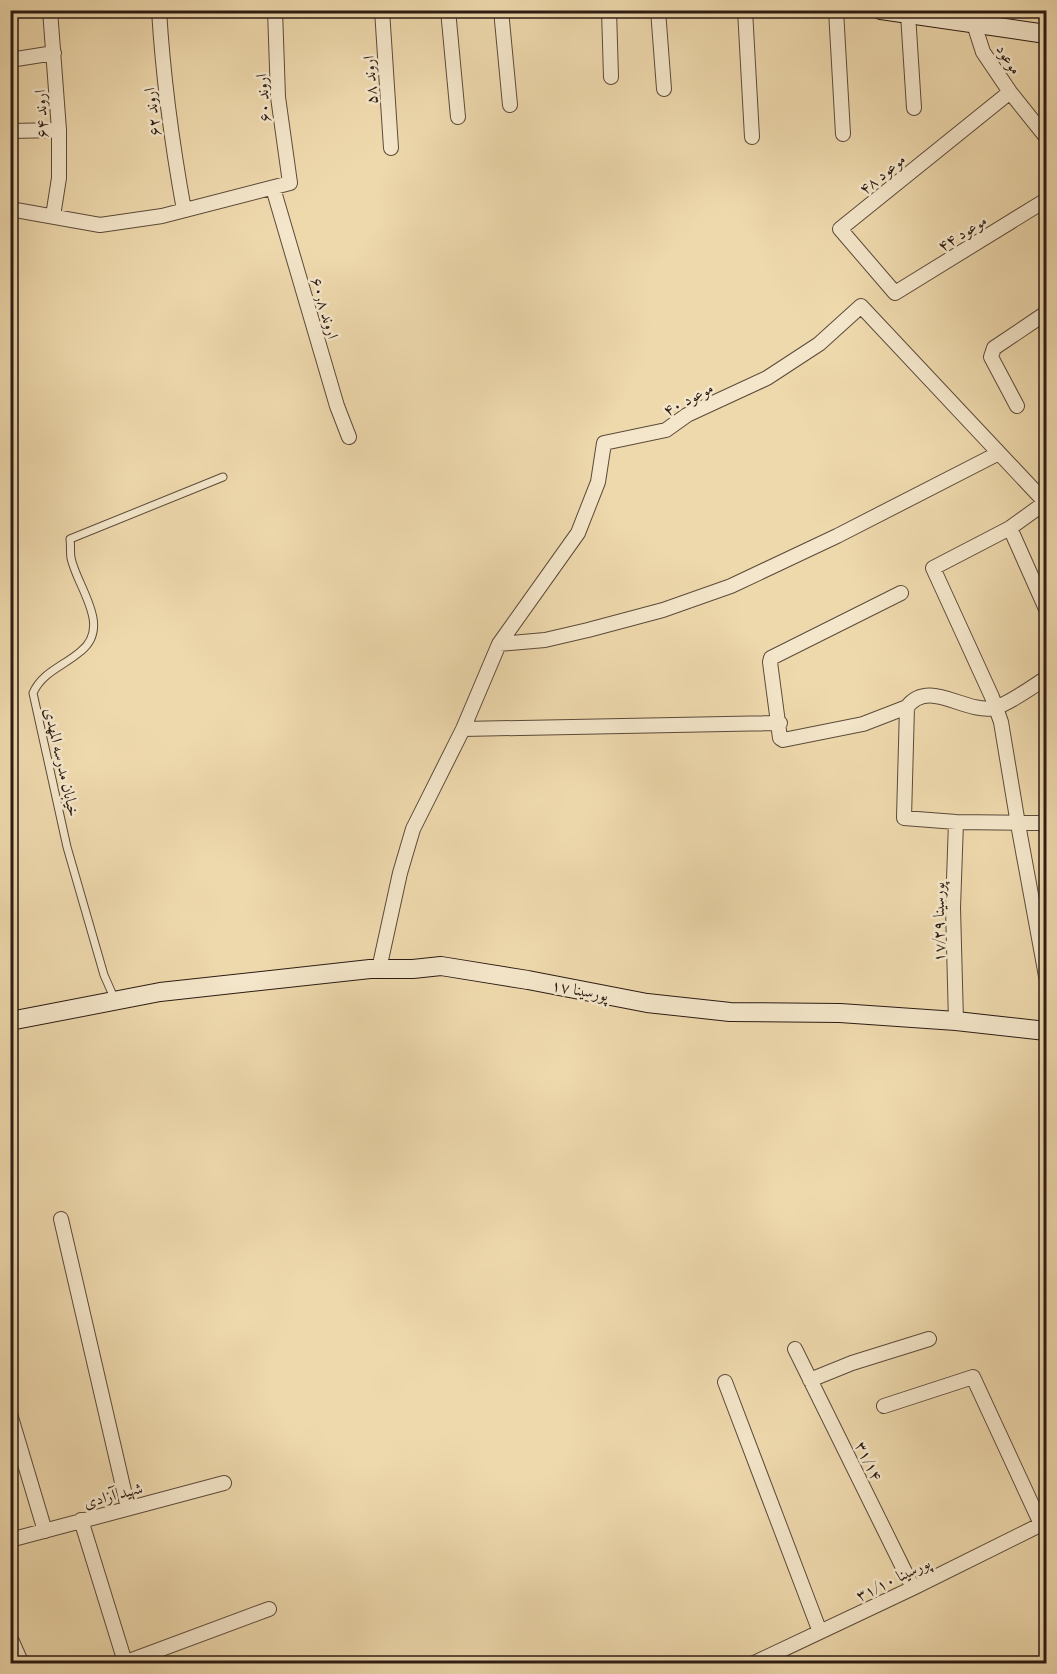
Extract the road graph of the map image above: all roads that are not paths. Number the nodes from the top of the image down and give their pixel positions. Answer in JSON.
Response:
{"nodes":[{"id":1,"x":50,"y":10,"type":"edge"},
{"id":2,"x":159,"y":10,"type":"edge"},
{"id":3,"x":275,"y":10,"type":"edge"},
{"id":4,"x":382,"y":10,"type":"edge"},
{"id":5,"x":448,"y":10,"type":"edge"},
{"id":6,"x":501,"y":10,"type":"edge"},
{"id":7,"x":609,"y":10,"type":"edge"},
{"id":8,"x":658,"y":10,"type":"edge"},
{"id":9,"x":745,"y":10,"type":"edge"},
{"id":10,"x":836,"y":10,"type":"edge"},
{"id":11,"x":881,"y":10,"type":"edge"},
{"id":12,"x":906,"y":12,"type":"edge"},
{"id":13,"x":974,"y":24,"type":"junction"},
{"id":14,"x":1047,"y":34,"type":"edge"},
{"id":15,"x":54,"y":53,"type":"junction"},
{"id":16,"x":10,"y":60,"type":"edge"},
{"id":17,"x":611,"y":77,"type":"dead end"},
{"id":18,"x":664,"y":89,"type":"dead end"},
{"id":19,"x":1010,"y":92,"type":"junction"},
{"id":20,"x":510,"y":105,"type":"dead end"},
{"id":21,"x":914,"y":108,"type":"dead end"},
{"id":22,"x":458,"y":117,"type":"dead end"},
{"id":23,"x":59,"y":130,"type":"junction"},
{"id":24,"x":10,"y":131,"type":"edge"},
{"id":25,"x":843,"y":134,"type":"dead end"},
{"id":26,"x":1047,"y":136,"type":"edge"},
{"id":27,"x":752,"y":138,"type":"dead end"},
{"id":28,"x":391,"y":148,"type":"dead end"},
{"id":29,"x":273,"y":188,"type":"junction"},
{"id":30,"x":1047,"y":200,"type":"edge"},
{"id":31,"x":10,"y":209,"type":"edge"},
{"id":32,"x":184,"y":210,"type":"junction"},
{"id":33,"x":52,"y":216,"type":"junction"},
{"id":34,"x":895,"y":294,"type":"joint"},
{"id":35,"x":1047,"y":314,"type":"edge"},
{"id":36,"x":1017,"y":406,"type":"dead end"},
{"id":37,"x":349,"y":437,"type":"dead end"},
{"id":38,"x":999,"y":453,"type":"junction"},
{"id":39,"x":223,"y":477,"type":"dead end"},
{"id":40,"x":1046,"y":503,"type":"edge"},
{"id":41,"x":1010,"y":528,"type":"junction"},
{"id":42,"x":901,"y":593,"type":"dead end"},
{"id":43,"x":1047,"y":609,"type":"edge"},
{"id":44,"x":499,"y":644,"type":"junction"},
{"id":45,"x":1047,"y":678,"type":"edge"},
{"id":46,"x":907,"y":707,"type":"junction"},
{"id":47,"x":996,"y":708,"type":"junction"},
{"id":48,"x":780,"y":723,"type":"junction"},
{"id":49,"x":463,"y":729,"type":"junction"},
{"id":50,"x":956,"y":822,"type":"junction"},
{"id":51,"x":1047,"y":823,"type":"edge"},
{"id":52,"x":1018,"y":824,"type":"junction"},
{"id":53,"x":379,"y":969,"type":"junction"},
{"id":54,"x":1047,"y":976,"type":"edge"},
{"id":55,"x":115,"y":1000,"type":"junction"},
{"id":56,"x":10,"y":1021,"type":"edge"},
{"id":57,"x":956,"y":1021,"type":"junction"},
{"id":58,"x":1047,"y":1031,"type":"edge"},
{"id":59,"x":61,"y":1219,"type":"dead end"},
{"id":60,"x":929,"y":1339,"type":"dead end"},
{"id":61,"x":795,"y":1349,"type":"dead end"},
{"id":62,"x":810,"y":1380,"type":"junction"},
{"id":63,"x":725,"y":1382,"type":"dead end"},
{"id":64,"x":884,"y":1406,"type":"dead end"},
{"id":65,"x":10,"y":1414,"type":"edge"},
{"id":66,"x":224,"y":1483,"type":"dead end"},
{"id":67,"x":128,"y":1508,"type":"junction"},
{"id":68,"x":81,"y":1520,"type":"junction"},
{"id":69,"x":1044,"y":1523,"type":"edge"},
{"id":70,"x":45,"y":1531,"type":"junction"},
{"id":71,"x":10,"y":1540,"type":"edge"},
{"id":72,"x":913,"y":1588,"type":"junction"},
{"id":73,"x":269,"y":1609,"type":"dead end"},
{"id":74,"x":820,"y":1632,"type":"junction"},
{"id":75,"x":10,"y":1637,"type":"edge"},
{"id":76,"x":123,"y":1663,"type":"edge"},
{"id":77,"x":22,"y":1664,"type":"edge"},
{"id":78,"x":752,"y":1664,"type":"edge"}],
"edges":[{"from":1,"to":15,"type":"street","name":"اروند ۶۴"},
{"from":2,"to":32,"type":"street","name":"اروند ۶۲"},
{"from":3,"to":29,"type":"street","name":"اروند ۶۰"},
{"from":4,"to":28,"type":"street","name":"اروند ۵۸"},
{"from":5,"to":22,"type":"street"},
{"from":6,"to":20,"type":"street"},
{"from":7,"to":17,"type":"street"},
{"from":8,"to":18,"type":"street"},
{"from":9,"to":27,"type":"street"},
{"from":10,"to":25,"type":"street"},
{"from":11,"to":12,"type":"street"},
{"from":12,"to":13,"type":"street"},
{"from":12,"to":21,"type":"street"},
{"from":13,"to":14,"type":"street"},
{"from":13,"to":19,"type":"street","name":"موعود"},
{"from":15,"to":16,"type":"street"},
{"from":15,"to":23,"type":"street","name":"اروند ۶۴"},
{"from":19,"to":26,"type":"street","name":"موعود"},
{"from":19,"to":34,"type":"street","name":"موعود ۴۸"},
{"from":23,"to":24,"type":"street"},
{"from":23,"to":33,"type":"street","name":"اروند ۶۴"},
{"from":29,"to":32,"type":"street"},
{"from":29,"to":37,"type":"street","name":"اروند ۶۰٫۸"},
{"from":30,"to":34,"type":"street","name":"موعود ۴۴"},
{"from":31,"to":33,"type":"street"},
{"from":32,"to":33,"type":"street"},
{"from":35,"to":36,"type":"street"},
{"from":38,"to":40,"type":"street"},
{"from":38,"to":44,"type":"street"},
{"from":38,"to":44,"type":"street","name":"موعود ۴۰"},
{"from":39,"to":55,"type":"lane","name":"خیابان مدرسه المهدی"},
{"from":40,"to":41,"type":"street"},
{"from":41,"to":43,"type":"street"},
{"from":41,"to":47,"type":"street"},
{"from":42,"to":48,"type":"street"},
{"from":44,"to":49,"type":"street"},
{"from":45,"to":47,"type":"street"},
{"from":46,"to":47,"type":"street"},
{"from":46,"to":48,"type":"street"},
{"from":46,"to":50,"type":"street"},
{"from":47,"to":52,"type":"street"},
{"from":48,"to":49,"type":"street"},
{"from":49,"to":53,"type":"street"},
{"from":50,"to":52,"type":"street"},
{"from":50,"to":57,"type":"street","name":"پورسینا ۱۷/۲۹"},
{"from":51,"to":52,"type":"street"},
{"from":52,"to":54,"type":"street"},
{"from":53,"to":55,"type":"street","name":"پورسینا ۱۷"},
{"from":53,"to":57,"type":"street","name":"پورسینا ۱۷"},
{"from":55,"to":56,"type":"street","name":"پورسینا ۱۷"},
{"from":57,"to":58,"type":"street","name":"پورسینا ۱۷"},
{"from":59,"to":67,"type":"street"},
{"from":60,"to":62,"type":"street"},
{"from":61,"to":62,"type":"street","name":"۳۱/۱۴"},
{"from":62,"to":72,"type":"street","name":"۳۱/۱۴"},
{"from":63,"to":74,"type":"street"},
{"from":64,"to":69,"type":"street"},
{"from":65,"to":70,"type":"street"},
{"from":66,"to":67,"type":"street","name":"شهید آزادی"},
{"from":67,"to":68,"type":"street","name":"شهید آزادی"},
{"from":68,"to":70,"type":"street","name":"شهید آزادی"},
{"from":68,"to":76,"type":"street"},
{"from":69,"to":72,"type":"street","name":"پورسینا ۳۱/۱۰"},
{"from":70,"to":71,"type":"street","name":"شهید آزادی"},
{"from":72,"to":74,"type":"street","name":"پورسینا ۳۱/۱۰"},
{"from":73,"to":76,"type":"street"},
{"from":74,"to":78,"type":"street","name":"پورسینا ۳۱/۱۰"},
{"from":75,"to":77,"type":"street"}]}
